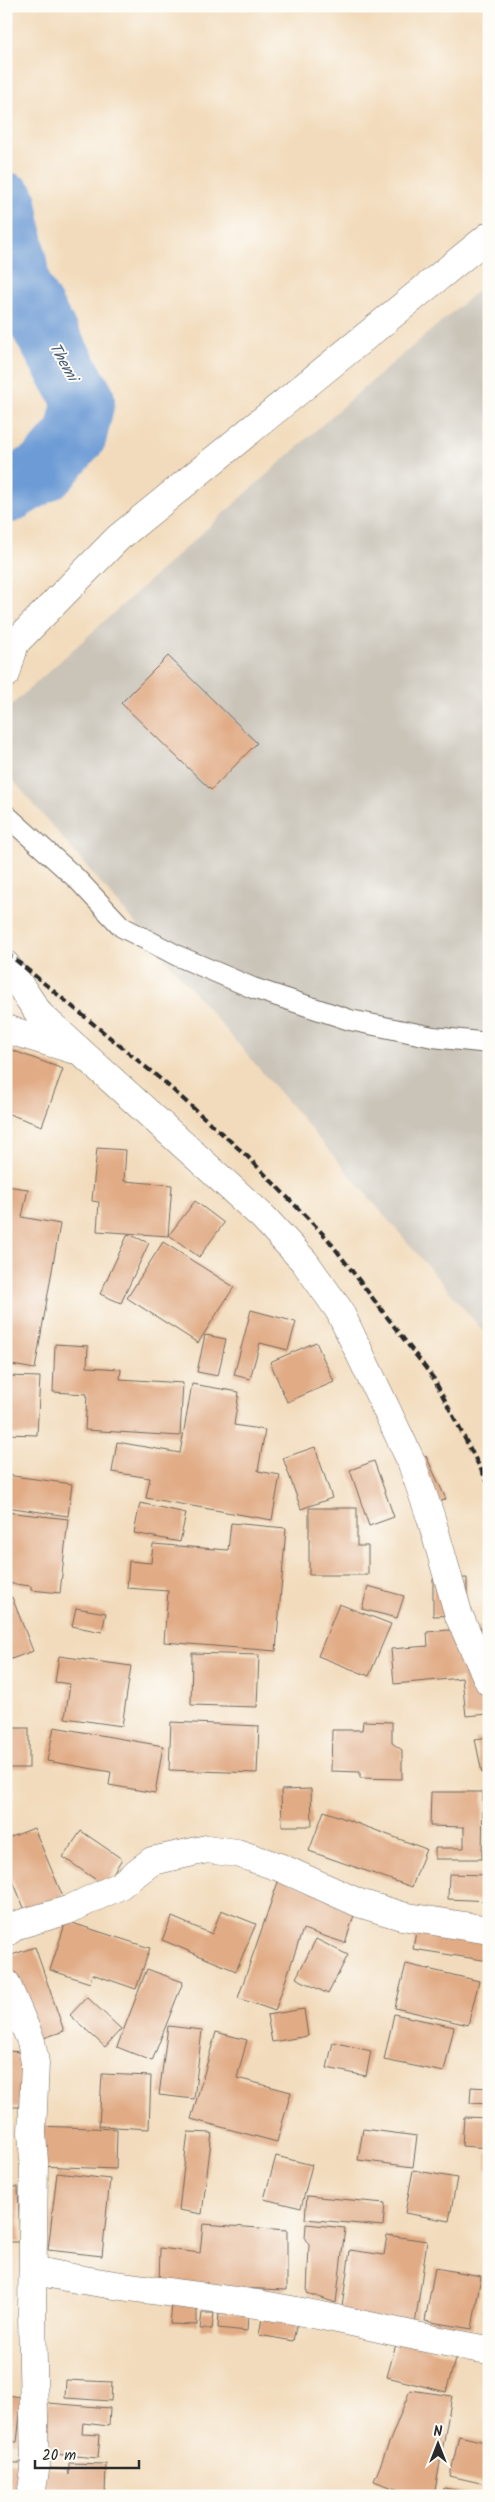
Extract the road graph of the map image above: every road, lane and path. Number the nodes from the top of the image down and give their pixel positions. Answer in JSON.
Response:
{"nodes":[{"id":1,"x":489,"y":236,"type":"edge"},
{"id":2,"x":6,"y":674,"type":"edge"},
{"id":3,"x":6,"y":815,"type":"edge"},
{"id":4,"x":6,"y":965,"type":"edge"},
{"id":5,"x":6,"y":1029,"type":"edge"},
{"id":6,"x":489,"y":1043,"type":"edge"},
{"id":7,"x":76,"y":1050,"type":"junction"},
{"id":8,"x":489,"y":1682,"type":"edge"},
{"id":9,"x":489,"y":1930,"type":"edge"},
{"id":10,"x":6,"y":1933,"type":"edge"},
{"id":11,"x":6,"y":1982,"type":"edge"},
{"id":12,"x":33,"y":2270,"type":"junction"},
{"id":13,"x":489,"y":2350,"type":"edge"},
{"id":14,"x":31,"y":2496,"type":"edge"}],
"edges":[{"from":1,"to":2,"type":"street"},
{"from":3,"to":6,"type":"lane"},
{"from":4,"to":7,"type":"street"},
{"from":5,"to":7,"type":"street"},
{"from":7,"to":8,"type":"street"},
{"from":9,"to":10,"type":"street"},
{"from":11,"to":12,"type":"street"},
{"from":12,"to":13,"type":"street"},
{"from":12,"to":14,"type":"street"}]}
